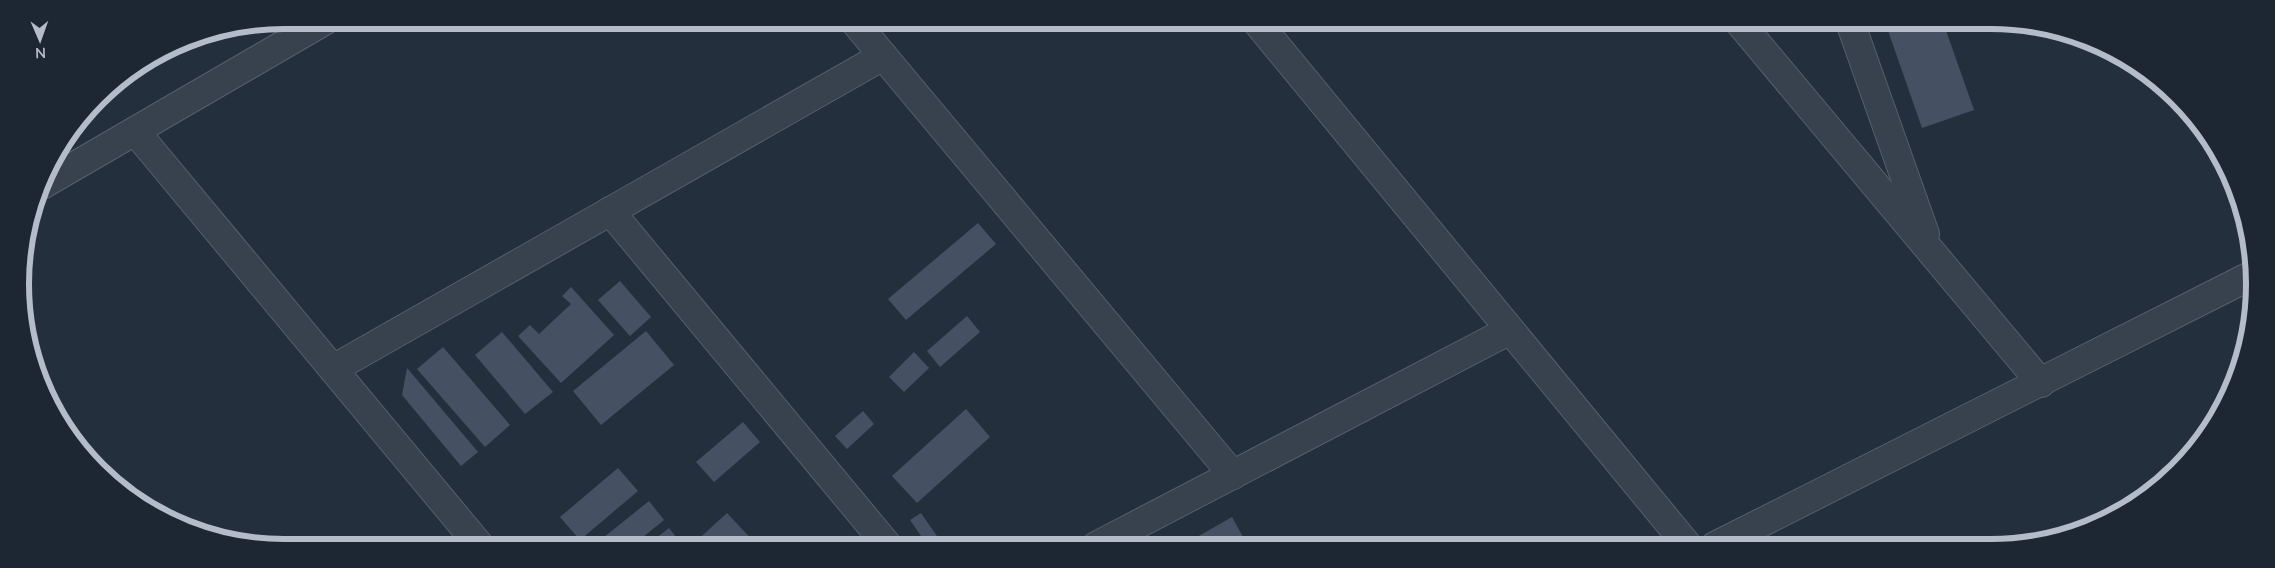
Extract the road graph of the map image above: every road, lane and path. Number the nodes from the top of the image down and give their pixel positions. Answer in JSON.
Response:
{"nodes":[{"id":1,"x":311,"y":29,"type":"edge"},
{"id":2,"x":861,"y":29,"type":"edge"},
{"id":3,"x":1263,"y":29,"type":"edge"},
{"id":4,"x":1745,"y":29,"type":"edge"},
{"id":5,"x":1852,"y":29,"type":"edge"},
{"id":6,"x":884,"y":56,"type":"junction"},
{"id":7,"x":135,"y":131,"type":"junction"},
{"id":8,"x":51,"y":180,"type":"edge"},
{"id":9,"x":610,"y":211,"type":"junction"},
{"id":10,"x":1932,"y":252,"type":"junction"},
{"id":11,"x":2246,"y":278,"type":"edge"},
{"id":12,"x":1510,"y":330,"type":"junction"},
{"id":13,"x":333,"y":369,"type":"junction"},
{"id":14,"x":2041,"y":383,"type":"junction"},
{"id":15,"x":1233,"y":475,"type":"junction"},
{"id":16,"x":474,"y":539,"type":"edge"},
{"id":17,"x":882,"y":539,"type":"edge"},
{"id":18,"x":1110,"y":539,"type":"edge"},
{"id":19,"x":1682,"y":539,"type":"edge"},
{"id":20,"x":1729,"y":539,"type":"edge"}],
"edges":[{"from":1,"to":7,"type":"street"},
{"from":2,"to":6,"type":"street"},
{"from":3,"to":12,"type":"street"},
{"from":4,"to":10,"type":"street"},
{"from":5,"to":10,"type":"street"},
{"from":6,"to":9,"type":"street"},
{"from":6,"to":15,"type":"street"},
{"from":7,"to":8,"type":"street"},
{"from":7,"to":13,"type":"street"},
{"from":9,"to":13,"type":"street"},
{"from":9,"to":17,"type":"street"},
{"from":10,"to":14,"type":"street"},
{"from":11,"to":14,"type":"street"},
{"from":12,"to":15,"type":"street"},
{"from":12,"to":19,"type":"street"},
{"from":13,"to":16,"type":"street"},
{"from":14,"to":20,"type":"street"},
{"from":15,"to":18,"type":"street"}]}
